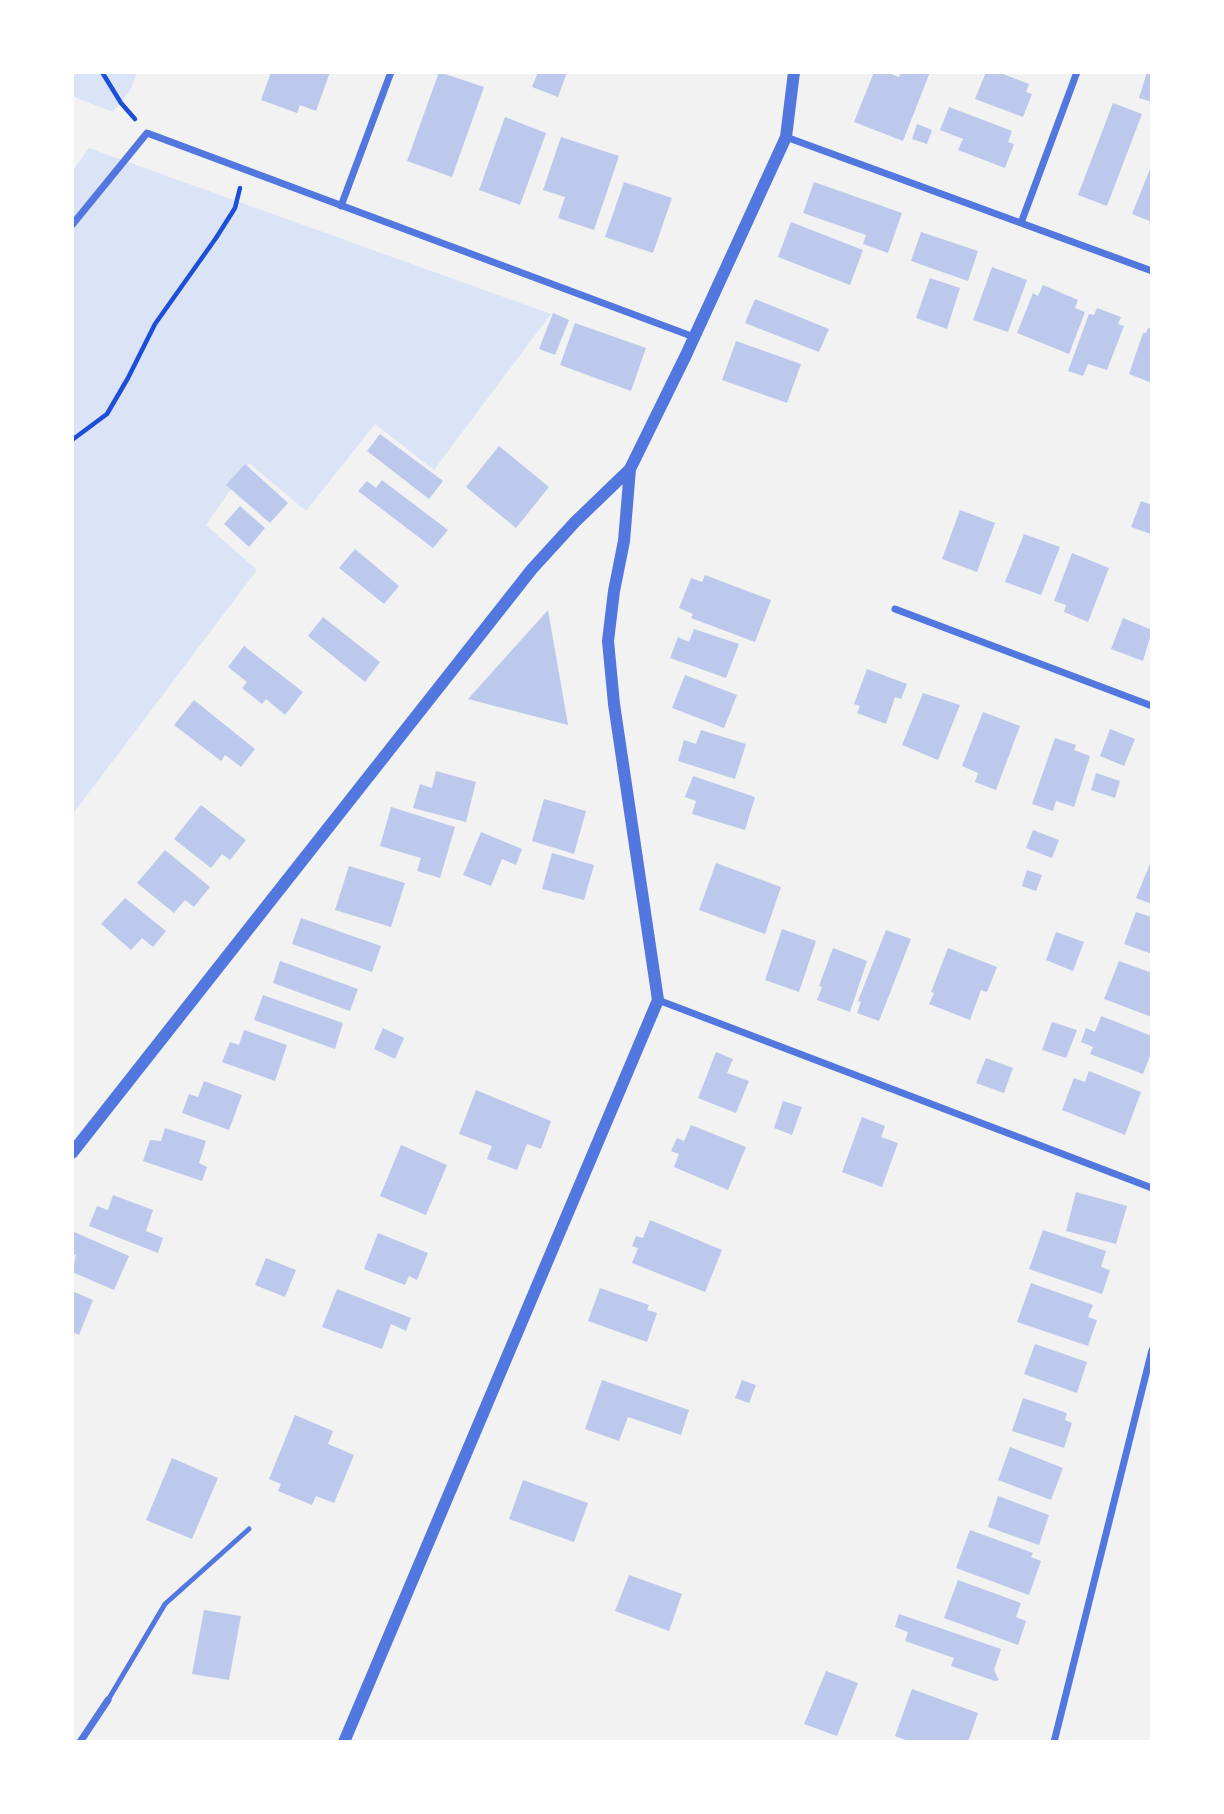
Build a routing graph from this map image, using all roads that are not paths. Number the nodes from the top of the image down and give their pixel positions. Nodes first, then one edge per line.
1 (391, 72) edge
2 (794, 72) edge
3 (1077, 72) edge
4 (786, 137) junction
5 (341, 205) junction
6 (1021, 223) junction
7 (72, 225) edge
8 (1152, 271) edge
9 (694, 337) junction
10 (630, 469) junction
11 (895, 609) dead end
12 (1152, 706) edge
13 (658, 1000) junction
14 (72, 1153) edge
15 (1152, 1188) edge
16 (1152, 1350) edge
17 (249, 1529) dead end
18 (108, 1699) joint
19 (80, 1742) edge
20 (344, 1742) edge
21 (1054, 1742) edge

1 - 5 street
2 - 4 street
3 - 6 street
4 - 6 street
4 - 9 street
5 - 7 street
5 - 9 street
6 - 8 street
9 - 10 street
10 - 13 street
10 - 14 street
11 - 12 street
13 - 15 street
13 - 20 street
16 - 21 street
17 - 18 lane
18 - 19 street

